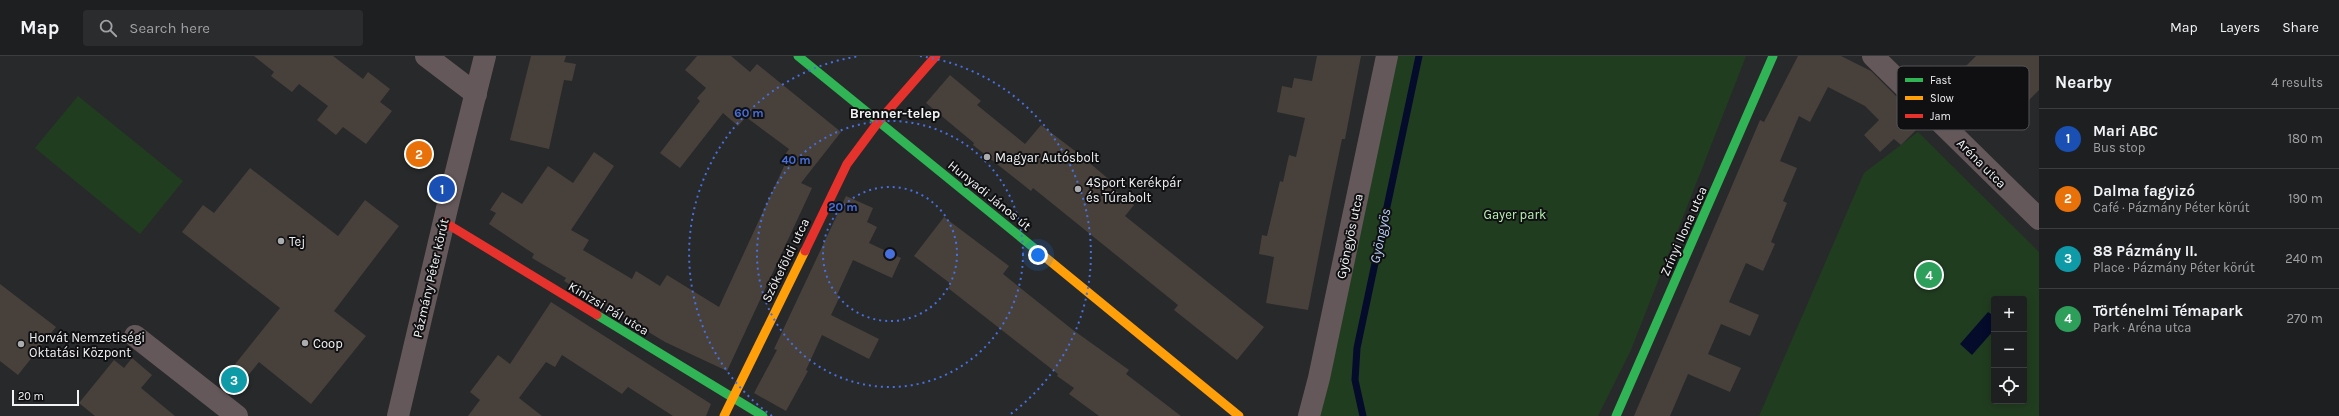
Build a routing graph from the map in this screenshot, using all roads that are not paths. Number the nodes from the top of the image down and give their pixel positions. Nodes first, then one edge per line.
1 (426, 56) edge
2 (486, 56) edge
3 (798, 56) edge
4 (936, 56) edge
5 (1387, 56) edge
6 (1773, 56) edge
7 (1873, 56) edge
8 (1897, 80) edge
9 (476, 94) junction
10 (879, 121) junction
11 (1948, 130) edge
12 (2039, 219) edge
13 (444, 222) junction
14 (135, 336) dead end
15 (733, 397) junction
16 (237, 416) edge
17 (398, 416) edge
18 (724, 416) edge
19 (763, 416) edge
20 (1240, 416) edge
21 (1309, 416) edge
22 (1616, 416) edge

1 - 9 street
2 - 9 street, Pázmány Péter körút
3 - 10 street, Hunyadi János út
4 - 10 street, Szőkeföldi utca
5 - 21 street, Gyöngyös utca
6 - 22 street, Zrínyi Ilona utca
7 - 8 street, Aréna utca
9 - 13 street, Pázmány Péter körút
10 - 15 street, Szőkeföldi utca
10 - 20 street, Hunyadi János út
11 - 12 street, Aréna utca
13 - 15 street, Kinizsi Pál utca
13 - 17 street, Pázmány Péter körút
14 - 16 street
15 - 18 street, Szőkeföldi utca
15 - 19 street, Kinizsi Pál utca

